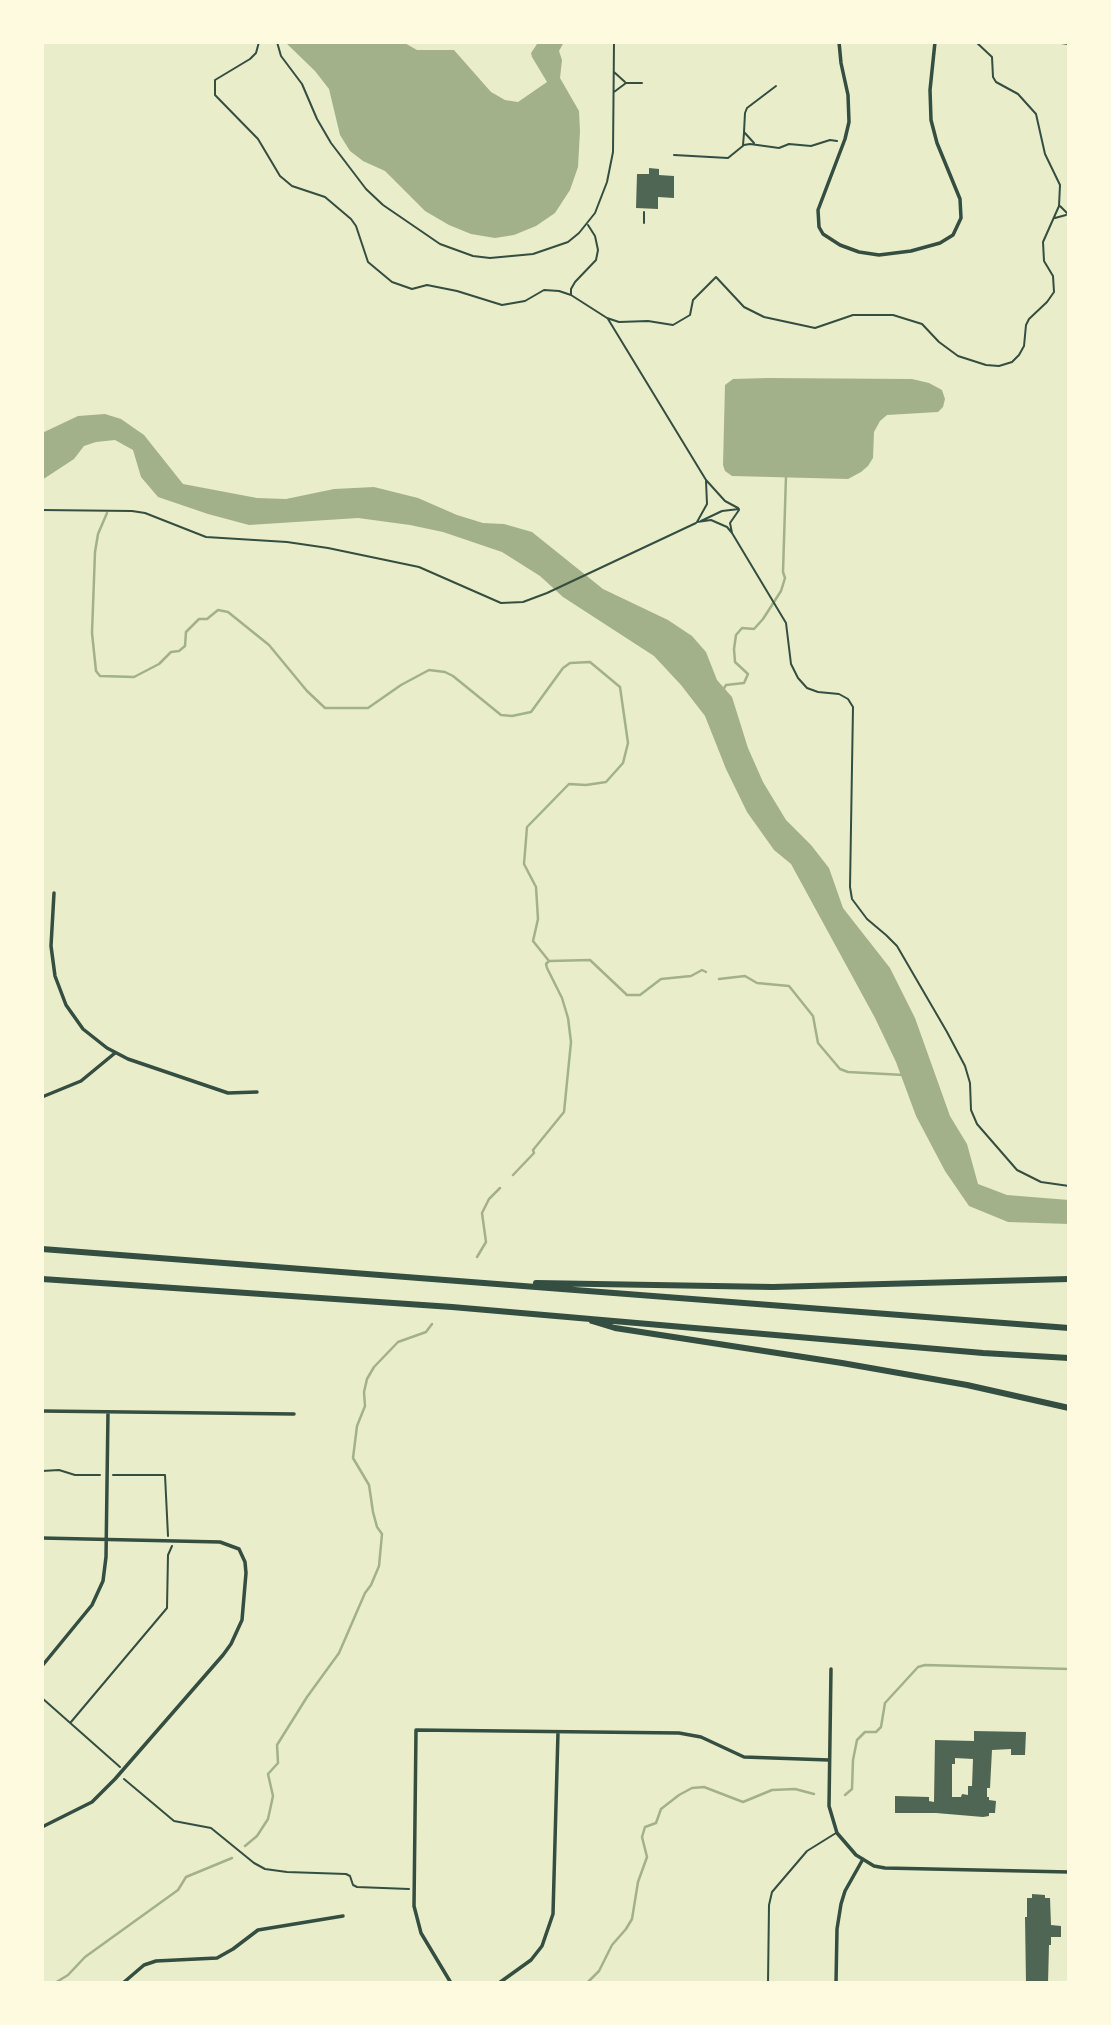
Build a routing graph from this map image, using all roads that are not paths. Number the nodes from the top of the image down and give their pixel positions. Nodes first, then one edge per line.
1 (839, 42) edge
2 (935, 42) edge
3 (54, 892) dead end
4 (115, 1053) junction
5 (257, 1092) dead end
6 (42, 1097) edge
7 (42, 1249) edge
8 (42, 1279) edge
9 (1069, 1279) edge
10 (471, 1282) junction
11 (580, 1317) junction
12 (1069, 1328) edge
13 (1069, 1358) edge
14 (1069, 1408) edge
15 (42, 1411) edge
16 (108, 1412) junction
17 (294, 1414) dead end
18 (42, 1538) edge
19 (107, 1539) junction
20 (42, 1665) edge
21 (831, 1669) dead end
22 (558, 1732) junction
23 (829, 1760) junction
24 (42, 1827) edge
25 (837, 1833) junction
26 (863, 1860) junction
27 (1069, 1872) edge
28 (343, 1916) dead end
29 (123, 1983) edge
30 (451, 1983) edge
31 (499, 1983) edge
32 (768, 1983) edge
33 (836, 1983) edge

1 - 2 street
3 - 4 street
4 - 5 street
4 - 6 street
7 - 10 highway
8 - 11 highway
9 - 10 highway
10 - 12 highway
11 - 13 highway
11 - 14 highway
15 - 16 street
16 - 17 street
16 - 19 street
18 - 19 street
19 - 20 street
19 - 24 street
21 - 23 street
22 - 23 street
22 - 30 street
22 - 31 street
23 - 25 street
25 - 26 street
25 - 32 lane
26 - 27 street
26 - 33 street
28 - 29 street

